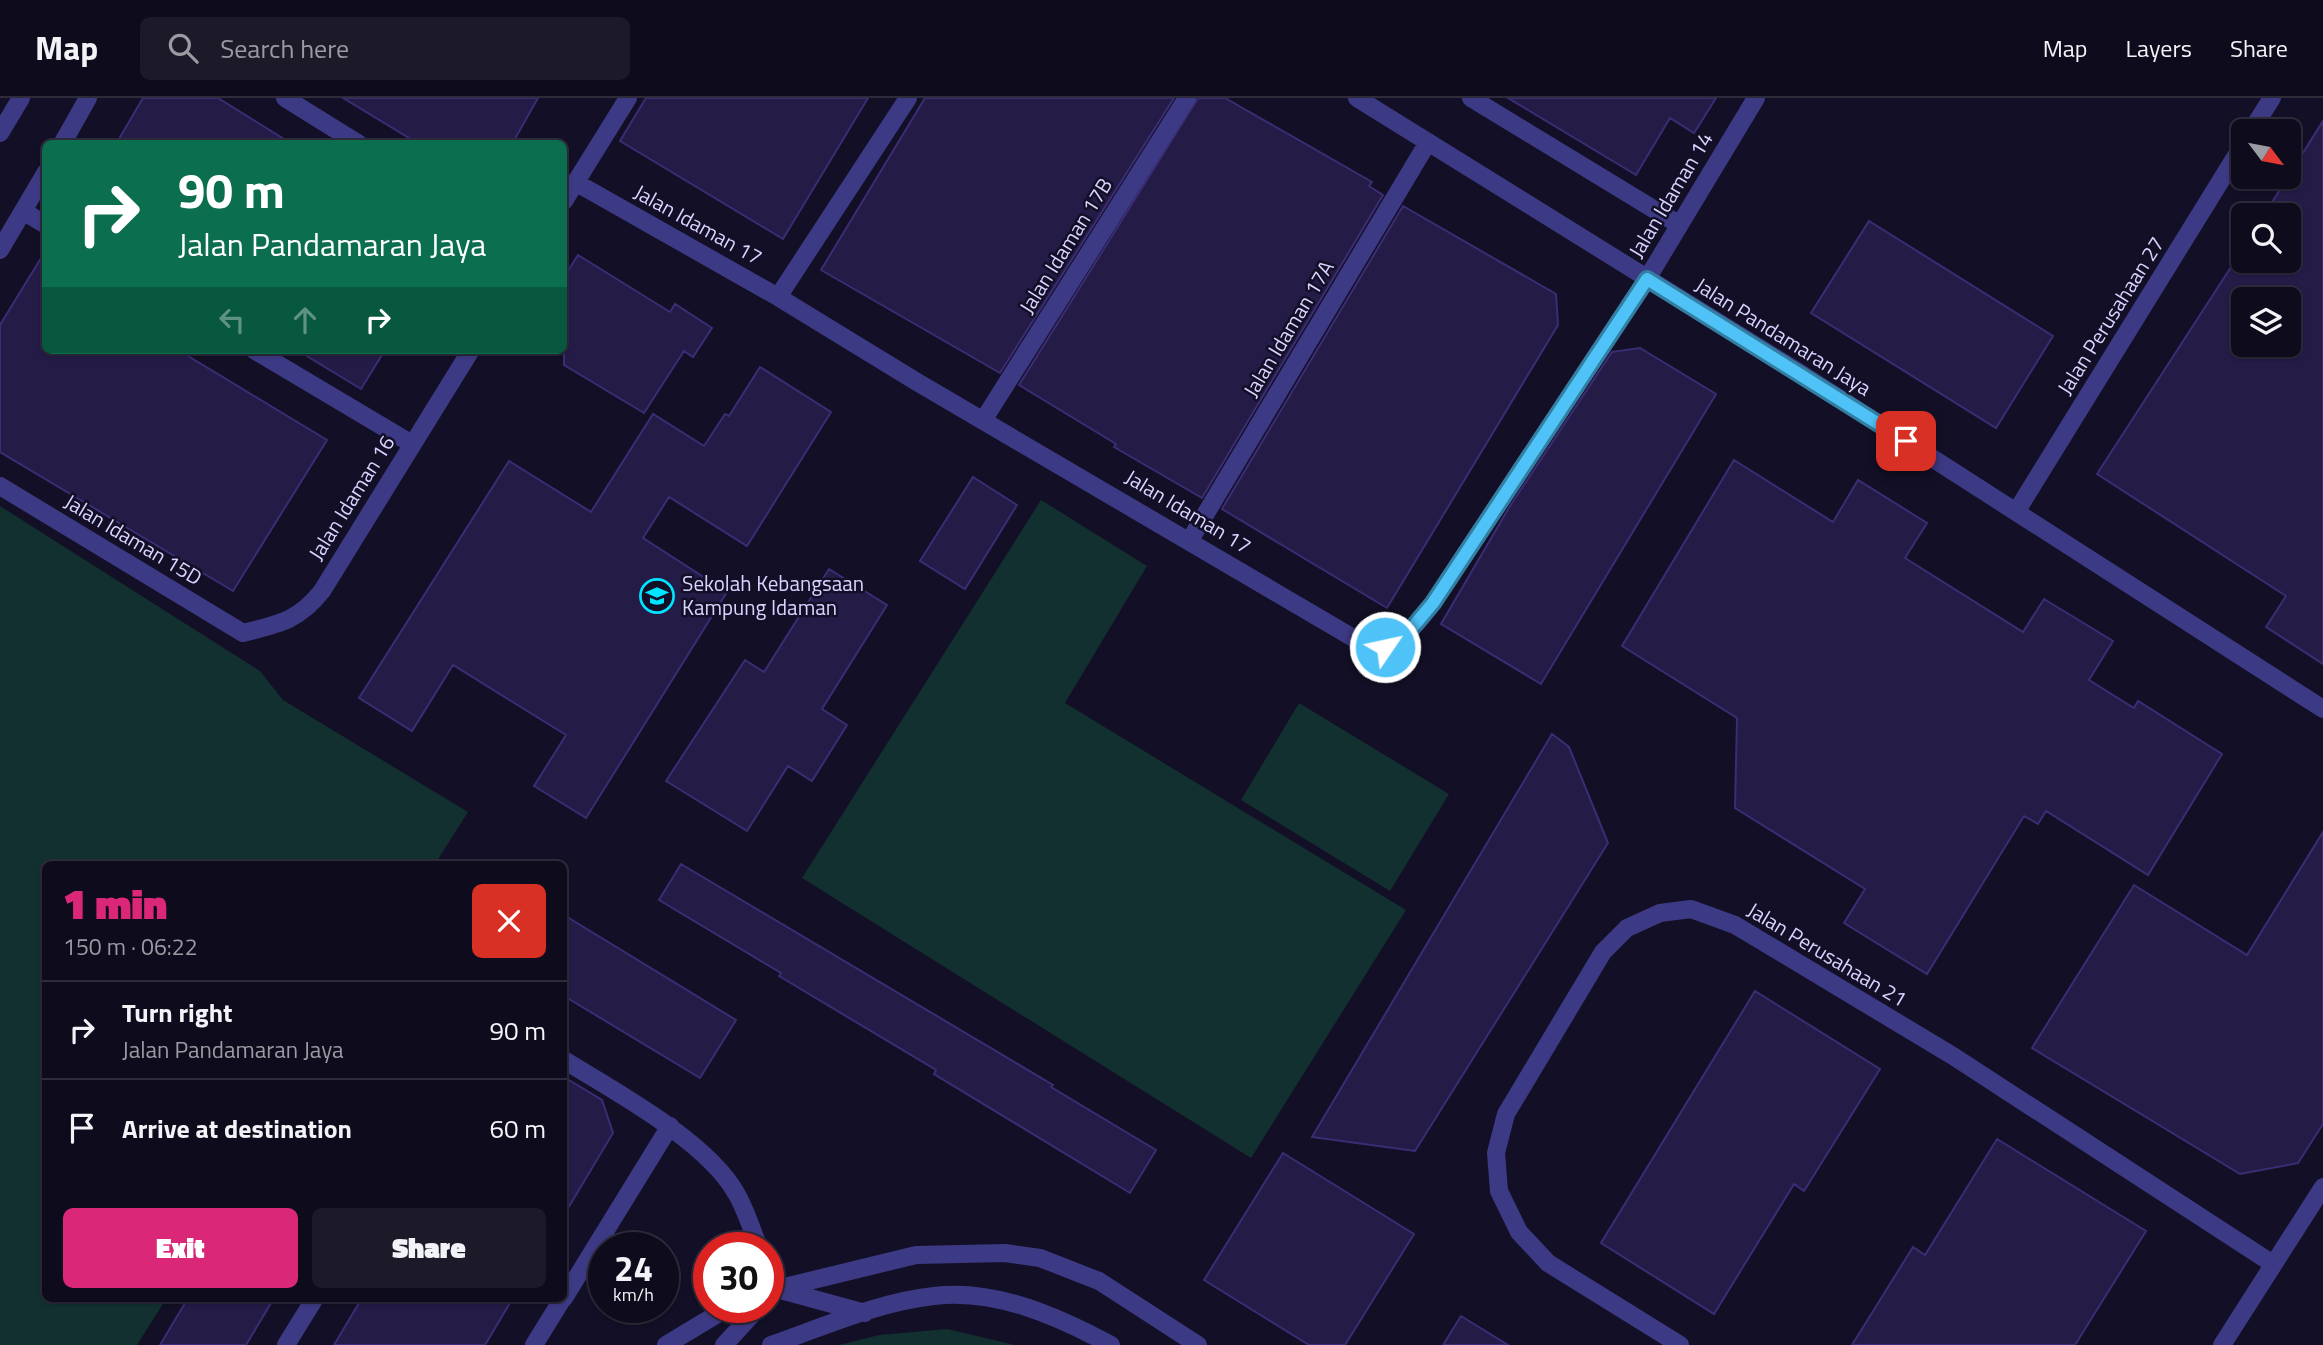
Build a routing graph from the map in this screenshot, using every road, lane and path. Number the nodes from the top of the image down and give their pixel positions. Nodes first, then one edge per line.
1 (21, 98) edge
2 (88, 98) edge
3 (285, 98) edge
4 (628, 98) edge
5 (908, 98) edge
6 (1187, 98) edge
7 (1357, 98) edge
8 (1471, 98) edge
9 (1756, 98) edge
10 (2272, 98) edge
11 (2259, 119) edge
12 (0, 133) edge
13 (64, 140) edge
14 (353, 140) edge
15 (1428, 142) junction
16 (2231, 165) edge
17 (42, 180) edge
18 (575, 182) junction
19 (567, 196) edge
20 (23, 211) junction
21 (42, 223) edge
22 (1678, 225) junction
23 (0, 250) edge
24 (1647, 279) junction
25 (778, 297) junction
26 (261, 354) edge
27 (468, 354) edge
28 (984, 419) junction
29 (412, 444) junction
30 (0, 486) edge
31 (2016, 512) junction
32 (1190, 540) junction
33 (243, 633) joint
34 (2323, 709) edge
35 (567, 1062) edge
36 (670, 1126) junction
37 (2323, 1187) edge
38 (752, 1232) edge
39 (2273, 1264) junction
40 (784, 1289) edge
41 (567, 1292) edge
42 (784, 1295) edge
43 (313, 1302) edge
44 (561, 1302) edge
45 (864, 1312) junction
46 (702, 1323) edge
47 (744, 1323) edge
48 (286, 1345) edge
49 (534, 1345) edge
50 (666, 1345) edge
51 (724, 1345) edge
52 (771, 1345) edge
53 (1111, 1345) edge
54 (1198, 1345) edge
55 (1680, 1345) edge
56 (2222, 1345) edge

1 - 12 street
2 - 13 street
3 - 14 street
4 - 18 street
5 - 25 street
6 - 28 street, Jalan Idaman 17B
7 - 15 street, Jalan Pandamaran Jaya
8 - 22 street
9 - 22 street, Jalan Idaman 14
10 - 11 street
15 - 24 street, Jalan Pandamaran Jaya
15 - 32 street, Jalan Idaman 17A
16 - 31 street, Jalan Perusahaan 27
17 - 20 street
18 - 19 street
18 - 25 street, Jalan Idaman 17
20 - 21 street
20 - 23 street
22 - 24 street, Jalan Idaman 14
24 - 31 street, Jalan Pandamaran Jaya
24 - 32 street, Jalan Idaman 17
25 - 28 street, Jalan Idaman 17
26 - 29 street
27 - 29 street, Jalan Idaman 16
28 - 32 street, Jalan Idaman 17
29 - 33 street, Jalan Idaman 16
30 - 33 street, Jalan Idaman 15D
31 - 34 street, Jalan Pandamaran Jaya
35 - 36 street
36 - 38 street
36 - 41 street
37 - 39 street
39 - 55 street, Jalan Perusahaan 21
39 - 56 street
40 - 54 street
42 - 45 street
43 - 48 street
44 - 49 street
45 - 52 street
45 - 53 street
46 - 50 street
47 - 51 street

